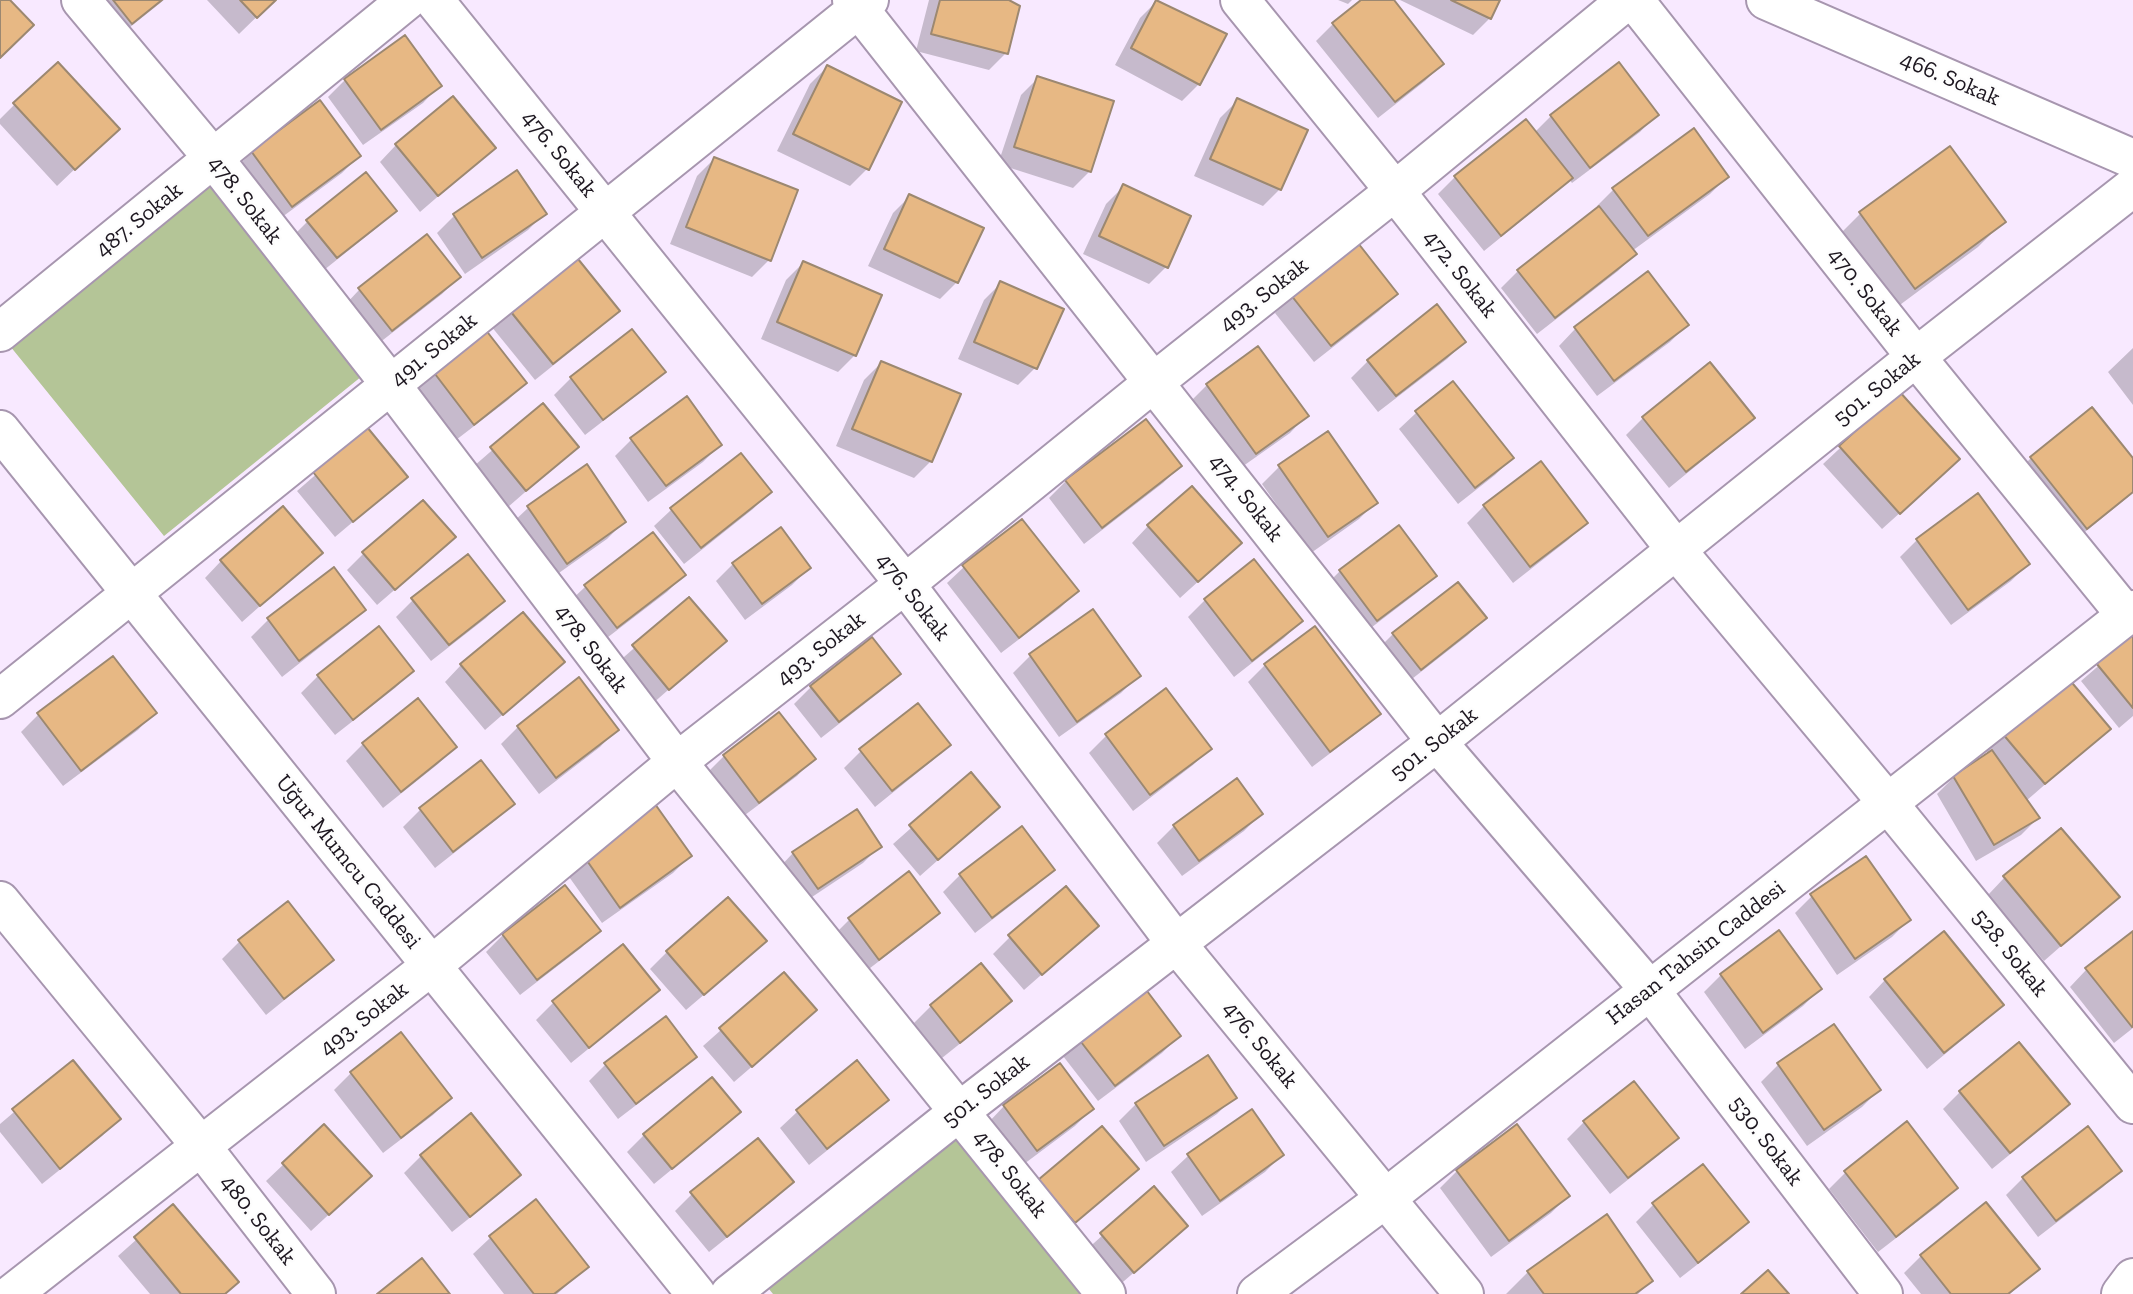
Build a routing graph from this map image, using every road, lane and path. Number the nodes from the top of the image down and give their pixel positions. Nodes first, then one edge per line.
1 (81, 0) edge
2 (407, 0) edge
3 (434, 0) edge
4 (1240, 0) edge
5 (1628, 0) edge
6 (1634, 0) edge
7 (1766, 0) edge
8 (859, 3) edge
9 (214, 159) junction
10 (2133, 159) edge
11 (2133, 187) edge
12 (1395, 191) junction
13 (605, 211) junction
14 (0, 332) edge
15 (1916, 357) junction
16 (1154, 382) junction
17 (391, 385) junction
18 (0, 430) edge
19 (1677, 551) junction
20 (905, 584) junction
21 (132, 594) junction
22 (2130, 612) edge
23 (0, 699) edge
24 (1437, 742) junction
25 (677, 762) junction
26 (1887, 802) junction
27 (0, 901) edge
28 (1176, 943) junction
29 (431, 966) junction
30 (1649, 989) junction
31 (2133, 1104) edge
32 (960, 1111) junction
33 (201, 1146) junction
34 (1386, 1198) junction
35 (2133, 1278) edge
36 (12, 1294) edge
37 (316, 1294) edge
38 (696, 1294) edge
39 (730, 1294) edge
40 (1106, 1294) edge
41 (1257, 1294) edge
42 (1464, 1294) edge
43 (1883, 1294) edge
44 (2121, 1294) edge

1 - 9 street, 478. Sokak
2 - 9 street, 487. Sokak
3 - 13 street, 476. Sokak
4 - 12 street, 472. Sokak
5 - 12 street, 493. Sokak
6 - 15 street, 470. Sokak
7 - 10 street, 466. Sokak
8 - 13 street, 491. Sokak
8 - 16 street, 474. Sokak
9 - 14 street, 487. Sokak
9 - 17 street, 478. Sokak
11 - 15 street, 501. Sokak
12 - 16 street, 493. Sokak
12 - 19 street, 472. Sokak
13 - 17 street, 491. Sokak
13 - 20 street, 476. Sokak
15 - 19 street, 501. Sokak
15 - 22 street, 470. Sokak
16 - 20 street, 493. Sokak
16 - 24 street, 474. Sokak
17 - 21 street, 491. Sokak
17 - 25 street, 478. Sokak
18 - 21 street, Uğur Mumcu Caddesi
19 - 24 street, 501. Sokak
19 - 26 street, 472. Sokak
20 - 25 street, 493. Sokak
20 - 28 street, 476. Sokak
21 - 23 street, 491. Sokak
21 - 29 street, Uğur Mumcu Caddesi
22 - 26 street, Hasan Tahsin Caddesi
24 - 28 street, 501. Sokak
24 - 30 street, 474. Sokak
25 - 29 street, 493. Sokak
25 - 32 street, 478. Sokak
26 - 30 street, Hasan Tahsin Caddesi
26 - 31 street, 528. Sokak
27 - 33 street, 480. Sokak
28 - 32 street, 501. Sokak
28 - 34 street, 476. Sokak
29 - 33 street, 493. Sokak
29 - 38 street, Uğur Mumcu Caddesi
30 - 34 street, Hasan Tahsin Caddesi
30 - 43 street, 530. Sokak
32 - 39 street, 501. Sokak
32 - 40 street, 478. Sokak
33 - 36 street, 493. Sokak
33 - 37 street, 480. Sokak
34 - 41 street, Hasan Tahsin Caddesi
34 - 42 street, 476. Sokak
35 - 44 street

